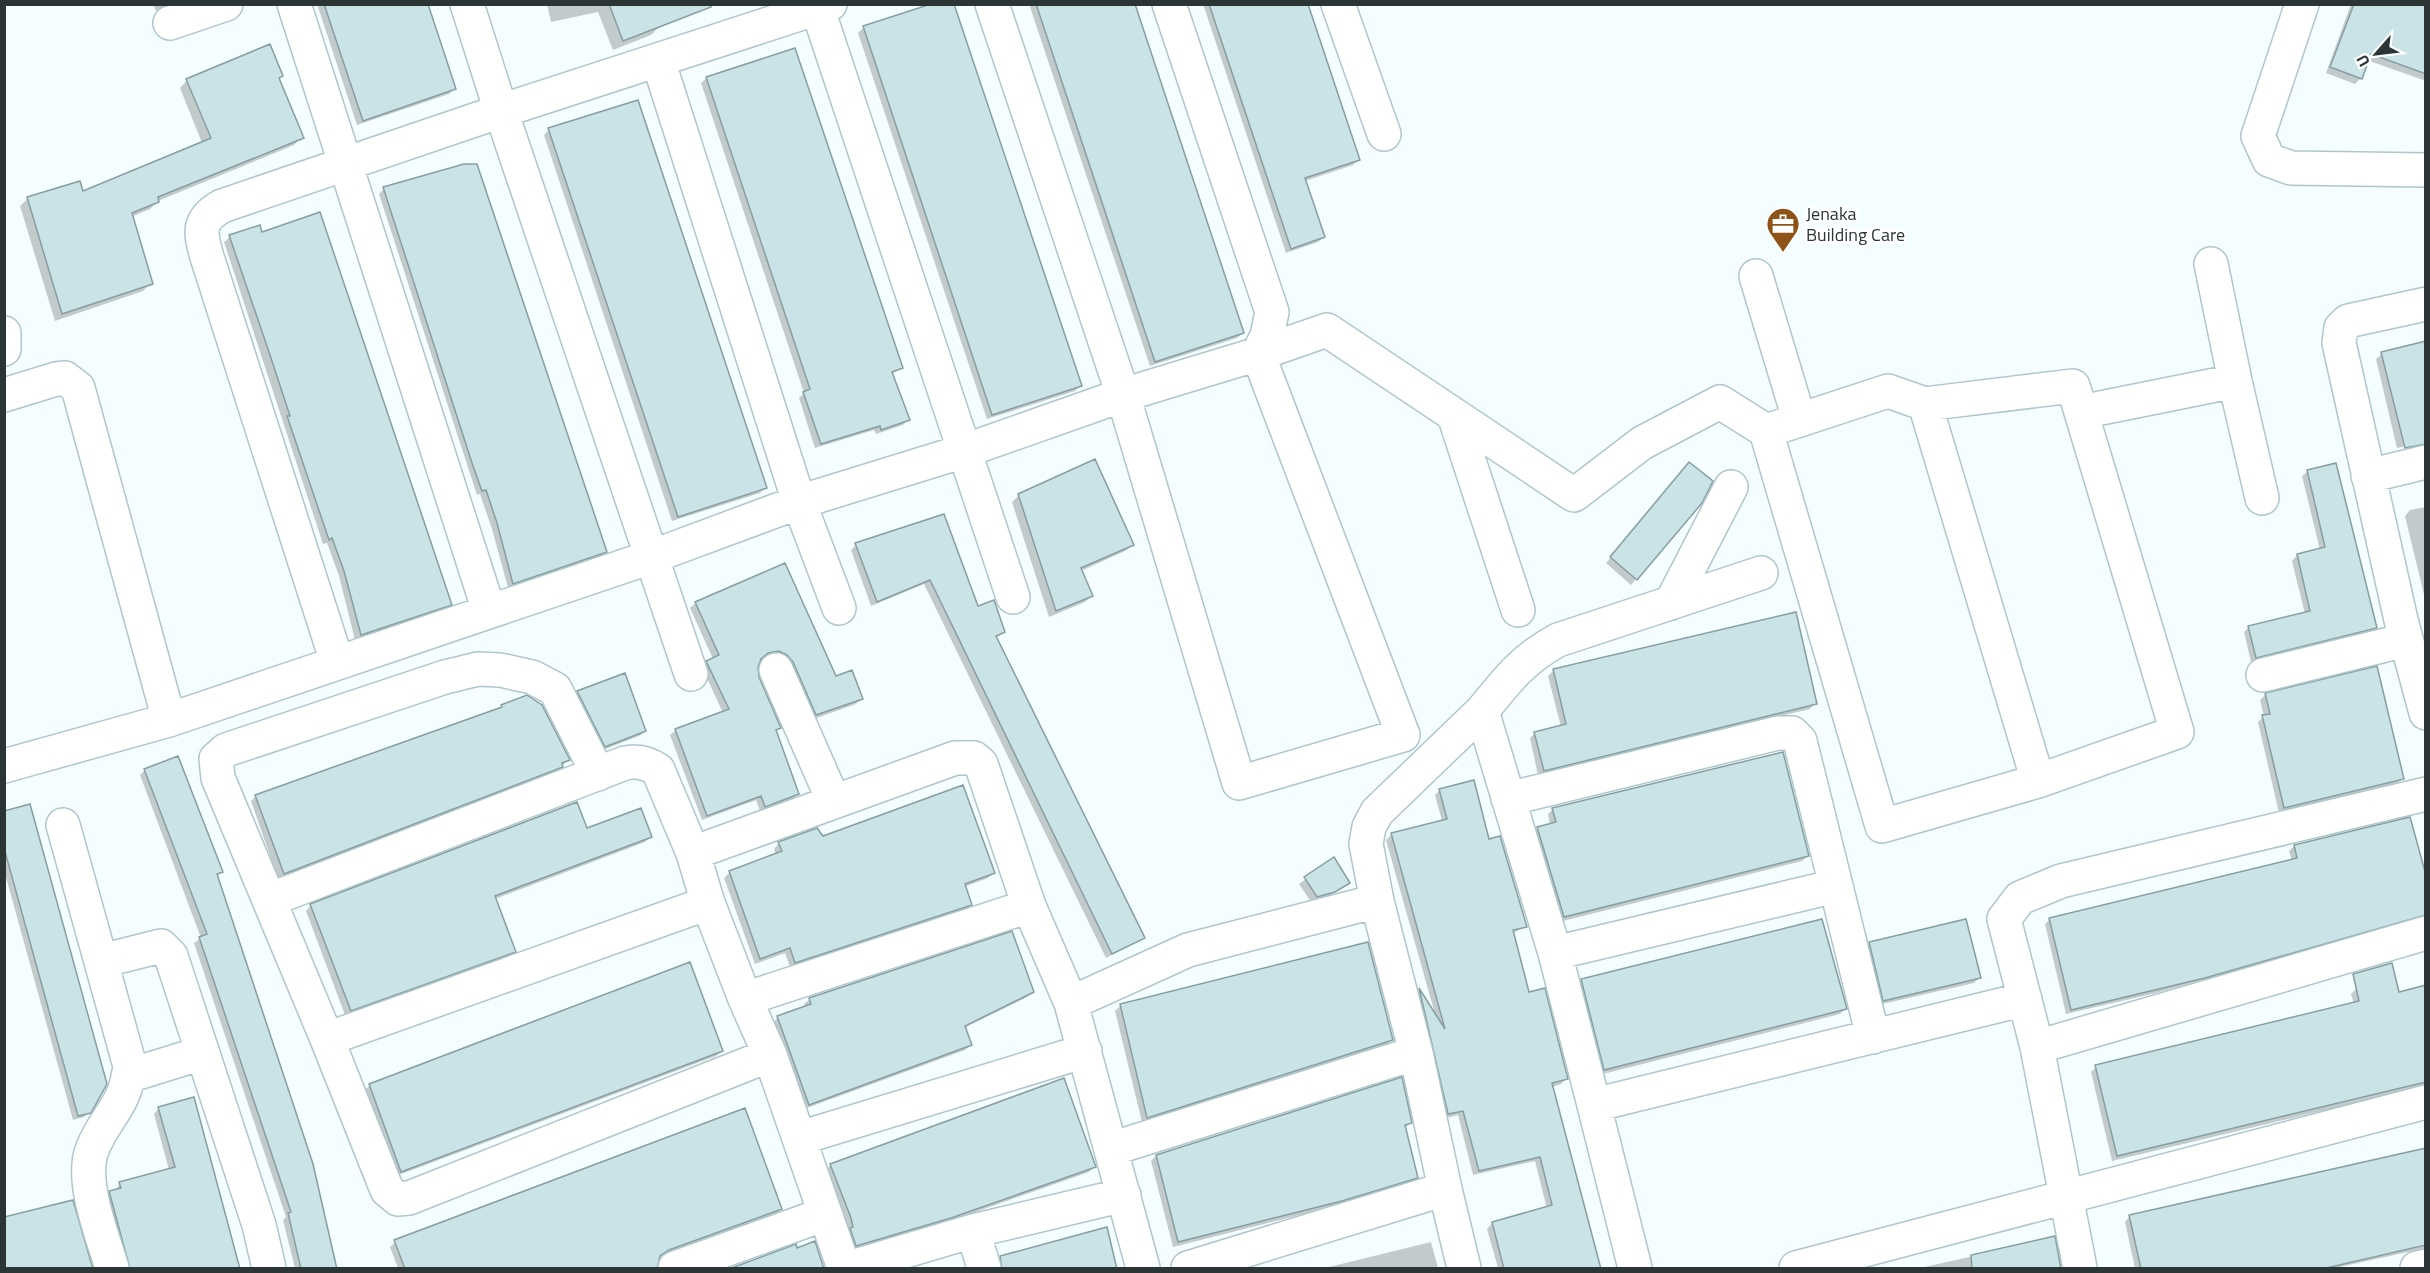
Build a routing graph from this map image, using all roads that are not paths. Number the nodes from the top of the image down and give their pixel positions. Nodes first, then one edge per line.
1 (226, 4) edge
2 (294, 4) edge
3 (467, 4) edge
4 (992, 4) edge
5 (1169, 4) edge
6 (1338, 4) edge
7 (2302, 4) edge
8 (821, 6) edge
9 (170, 23) dead end
10 (658, 60) junction
11 (501, 111) junction
12 (1384, 134) dead end
13 (345, 162) junction
14 (2426, 170) edge
15 (2211, 264) dead end
16 (1756, 276) dead end
17 (2426, 304) edge
18 (4, 333) edge
19 (4, 349) edge
20 (1258, 354) junction
21 (2235, 381) junction
22 (4, 395) edge
23 (1123, 395) junction
24 (1925, 404) junction
25 (2080, 412) junction
26 (1454, 415) junction
27 (1799, 419) junction
28 (1766, 431) junction
29 (964, 451) junction
30 (2426, 462) edge
31 (2368, 476) junction
32 (1731, 487) dead end
33 (2262, 498) dead end
34 (800, 502) junction
35 (651, 557) junction
36 (1761, 573) dead end
37 (1013, 597) dead end
38 (1671, 603) junction
39 (839, 608) dead end
40 (1518, 610) dead end
41 (489, 611) junction
42 (2411, 624) edge
43 (337, 662) junction
44 (776, 670) dead end
45 (691, 674) dead end
46 (2263, 675) dead end
47 (1482, 711) junction
48 (2426, 713) edge
49 (169, 720) junction
50 (4, 766) edge
51 (598, 774) junction
52 (2038, 781) junction
53 (2426, 794) edge
54 (1508, 799) junction
55 (834, 802) junction
56 (63, 825) dead end
57 (693, 853) junction
58 (1836, 885) junction
59 (269, 900) junction
60 (1377, 901) junction
61 (708, 903) junction
62 (1029, 906) junction
63 (2426, 933) edge
64 (1555, 953) junction
65 (100, 961) junction
66 (746, 999) junction
67 (2025, 999) junction
68 (1071, 1002) junction
69 (1873, 1037) junction
70 (327, 1039) junction
71 (2037, 1047) junction
72 (1085, 1051) junction
73 (202, 1053) junction
74 (1416, 1053) junction
75 (770, 1055) junction
76 (128, 1076) junction
77 (2426, 1102) edge
78 (1594, 1105) junction
79 (800, 1138) junction
80 (1111, 1149) junction
81 (1445, 1189) junction
82 (1124, 1195) junction
83 (2064, 1196) junction
84 (825, 1214) junction
85 (973, 1232) junction
86 (2426, 1266) edge
87 (112, 1269) edge
88 (269, 1269) edge
89 (675, 1269) edge
90 (846, 1269) edge
91 (984, 1269) edge
92 (1143, 1269) edge
93 (1188, 1269) edge
94 (1464, 1269) edge
95 (1635, 1269) edge
96 (1796, 1269) edge
97 (2080, 1269) edge
98 (2417, 1269) edge

1 - 9 street
2 - 13 street
3 - 11 street
4 - 23 street
5 - 20 street
6 - 12 street
7 - 14 street
8 - 10 street
8 - 29 street
10 - 11 street
10 - 34 street
11 - 13 street
11 - 35 street
13 - 41 street
13 - 43 street
15 - 21 street
16 - 27 street
17 - 31 street
18 - 19 street
20 - 23 street
20 - 23 street
20 - 26 street
21 - 25 street
21 - 33 street
22 - 49 street
23 - 29 street
24 - 25 street
24 - 27 street
24 - 52 street
25 - 52 street
26 - 28 street
26 - 40 street
27 - 28 street
28 - 52 street
29 - 34 street
29 - 37 street
30 - 31 street
31 - 42 street
32 - 38 street
34 - 35 street
34 - 39 street
35 - 41 street
35 - 45 street
36 - 38 street
38 - 47 street
41 - 43 street
42 - 46 street
42 - 48 street
43 - 49 street
44 - 55 street
47 - 54 street
47 - 60 street
49 - 50 street
51 - 57 street
51 - 59 street
51 - 59 street
53 - 67 street
54 - 58 street
54 - 64 street
55 - 57 street
55 - 62 street
56 - 65 street
57 - 61 street
58 - 64 street
58 - 69 street
59 - 70 street
60 - 68 street
60 - 74 street
61 - 66 street
61 - 70 street
62 - 66 street
62 - 68 street
63 - 71 street
64 - 78 street
65 - 73 street
65 - 76 street
66 - 75 street
67 - 69 street
67 - 71 street
68 - 72 street
69 - 78 street
70 - 75 street
71 - 83 street
72 - 79 street
72 - 80 street
73 - 76 street
73 - 88 street
74 - 80 street
74 - 81 street
75 - 79 street
76 - 87 street
77 - 83 street
78 - 95 street
79 - 84 street
80 - 82 street
81 - 93 street
81 - 94 street
82 - 85 street
82 - 92 street
83 - 96 street
83 - 97 street
84 - 89 street
84 - 90 street
85 - 90 street
85 - 91 street
86 - 98 street

